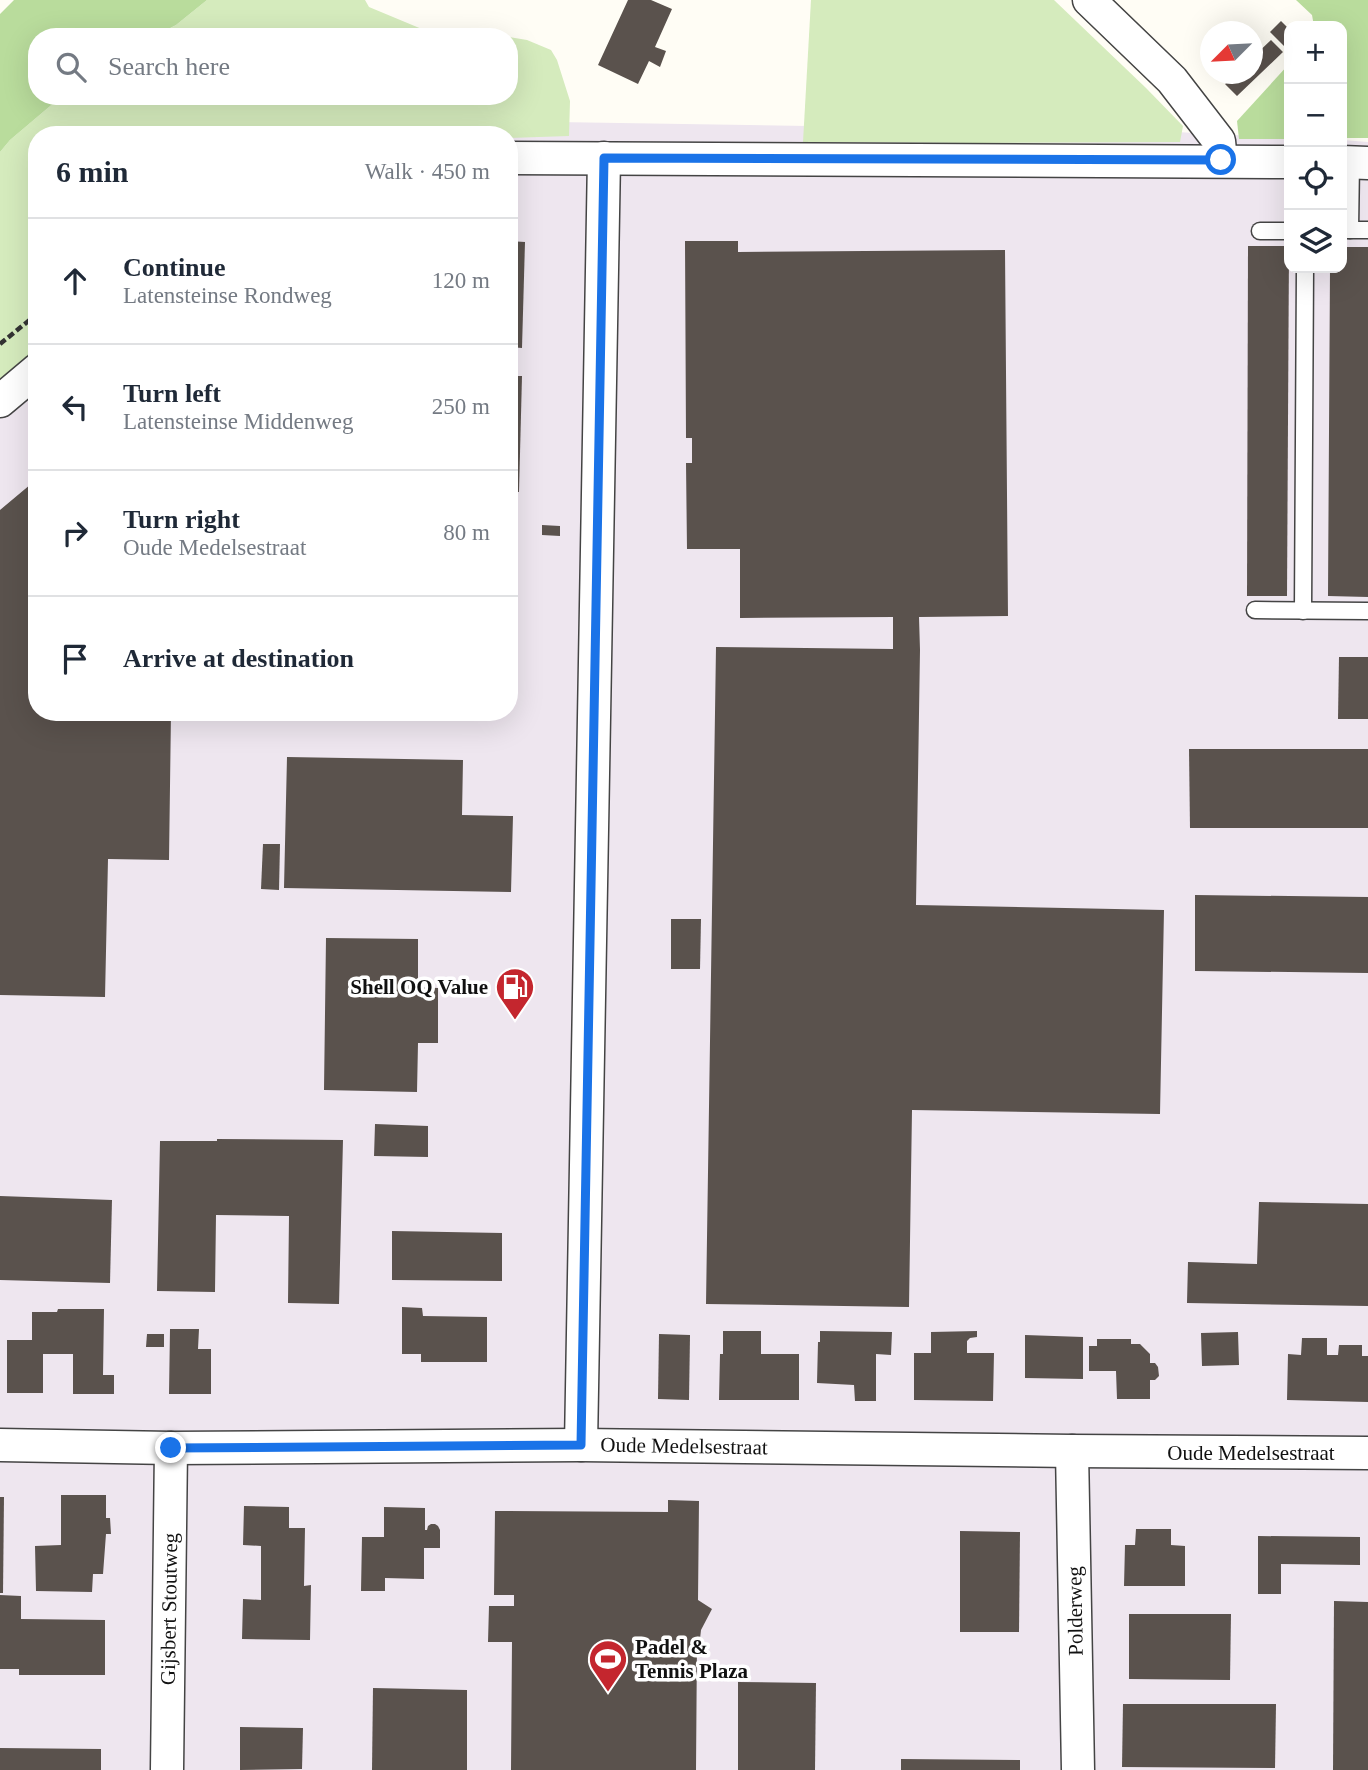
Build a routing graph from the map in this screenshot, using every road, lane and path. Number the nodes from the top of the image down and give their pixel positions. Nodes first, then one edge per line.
1 (1088, 0) edge
2 (518, 158) edge
3 (604, 158) junction
4 (1221, 160) junction
5 (1284, 162) edge
6 (1354, 162) edge
7 (1347, 222) edge
8 (1347, 230) edge
9 (1368, 230) edge
10 (1260, 231) dead end
11 (1284, 231) edge
12 (1305, 273) edge
13 (28, 321) edge
14 (0, 344) edge
15 (28, 378) edge
16 (0, 401) edge
17 (1255, 610) dead end
18 (1303, 611) junction
19 (1368, 611) edge
20 (0, 1445) edge
21 (581, 1445) junction
22 (171, 1448) junction
23 (1072, 1451) junction
24 (1368, 1454) edge
25 (167, 1770) edge
26 (1078, 1770) edge

1 - 4 street
2 - 3 street
3 - 4 street
3 - 21 street
4 - 5 street
6 - 7 lane
8 - 9 lane
10 - 11 lane
12 - 18 lane
13 - 14 path
15 - 16 street
17 - 18 lane
18 - 19 lane
20 - 22 street, Oude Medelsestraat
21 - 22 street, Oude Medelsestraat
21 - 23 street, Oude Medelsestraat
22 - 25 street, Gijsbert Stoutweg
23 - 24 street, Oude Medelsestraat
23 - 26 street, Polderweg

